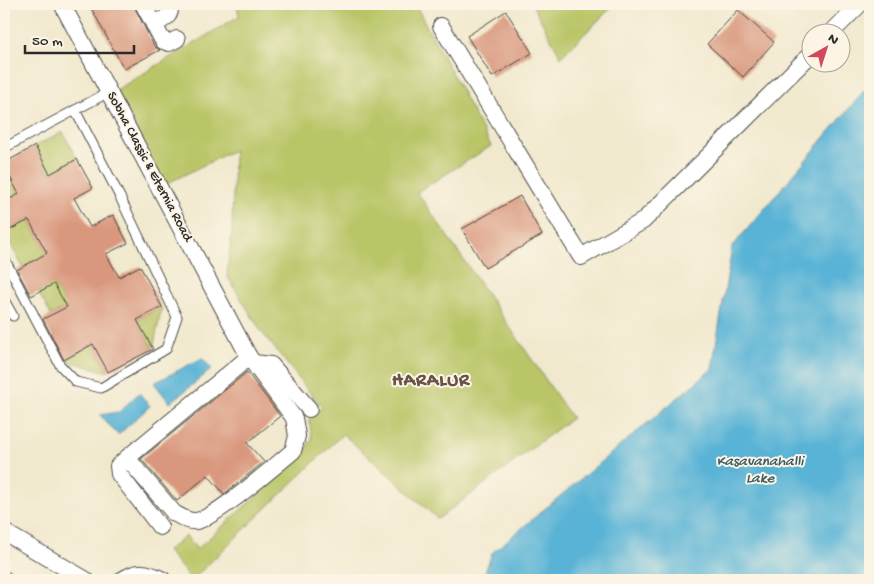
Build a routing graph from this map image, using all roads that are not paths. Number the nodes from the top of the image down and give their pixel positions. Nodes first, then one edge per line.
1 (62, 4) edge
2 (143, 4) edge
3 (169, 4) edge
4 (860, 4) edge
5 (842, 22) edge
6 (154, 25) junction
7 (441, 26) dead end
8 (177, 39) dead end
9 (802, 63) edge
10 (108, 92) junction
11 (75, 110) junction
12 (4, 148) edge
13 (4, 258) edge
14 (4, 300) edge
15 (13, 316) dead end
16 (252, 360) junction
17 (309, 409) dead end
18 (127, 458) junction
19 (160, 527) dead end
20 (4, 532) edge
21 (86, 580) edge
22 (122, 580) edge
23 (163, 580) edge

1 - 10 street, Sobha Classic & Eternia Road
2 - 6 street
3 - 6 street
4 - 5 street
6 - 8 street
7 - 9 street
10 - 11 lane
10 - 16 street, Sobha Classic & Eternia Road
11 - 12 lane
11 - 13 lane
14 - 15 lane
16 - 17 street
16 - 18 street
16 - 18 street, Sobha Classic & Eternia Road
18 - 19 street
20 - 21 street
22 - 23 street

